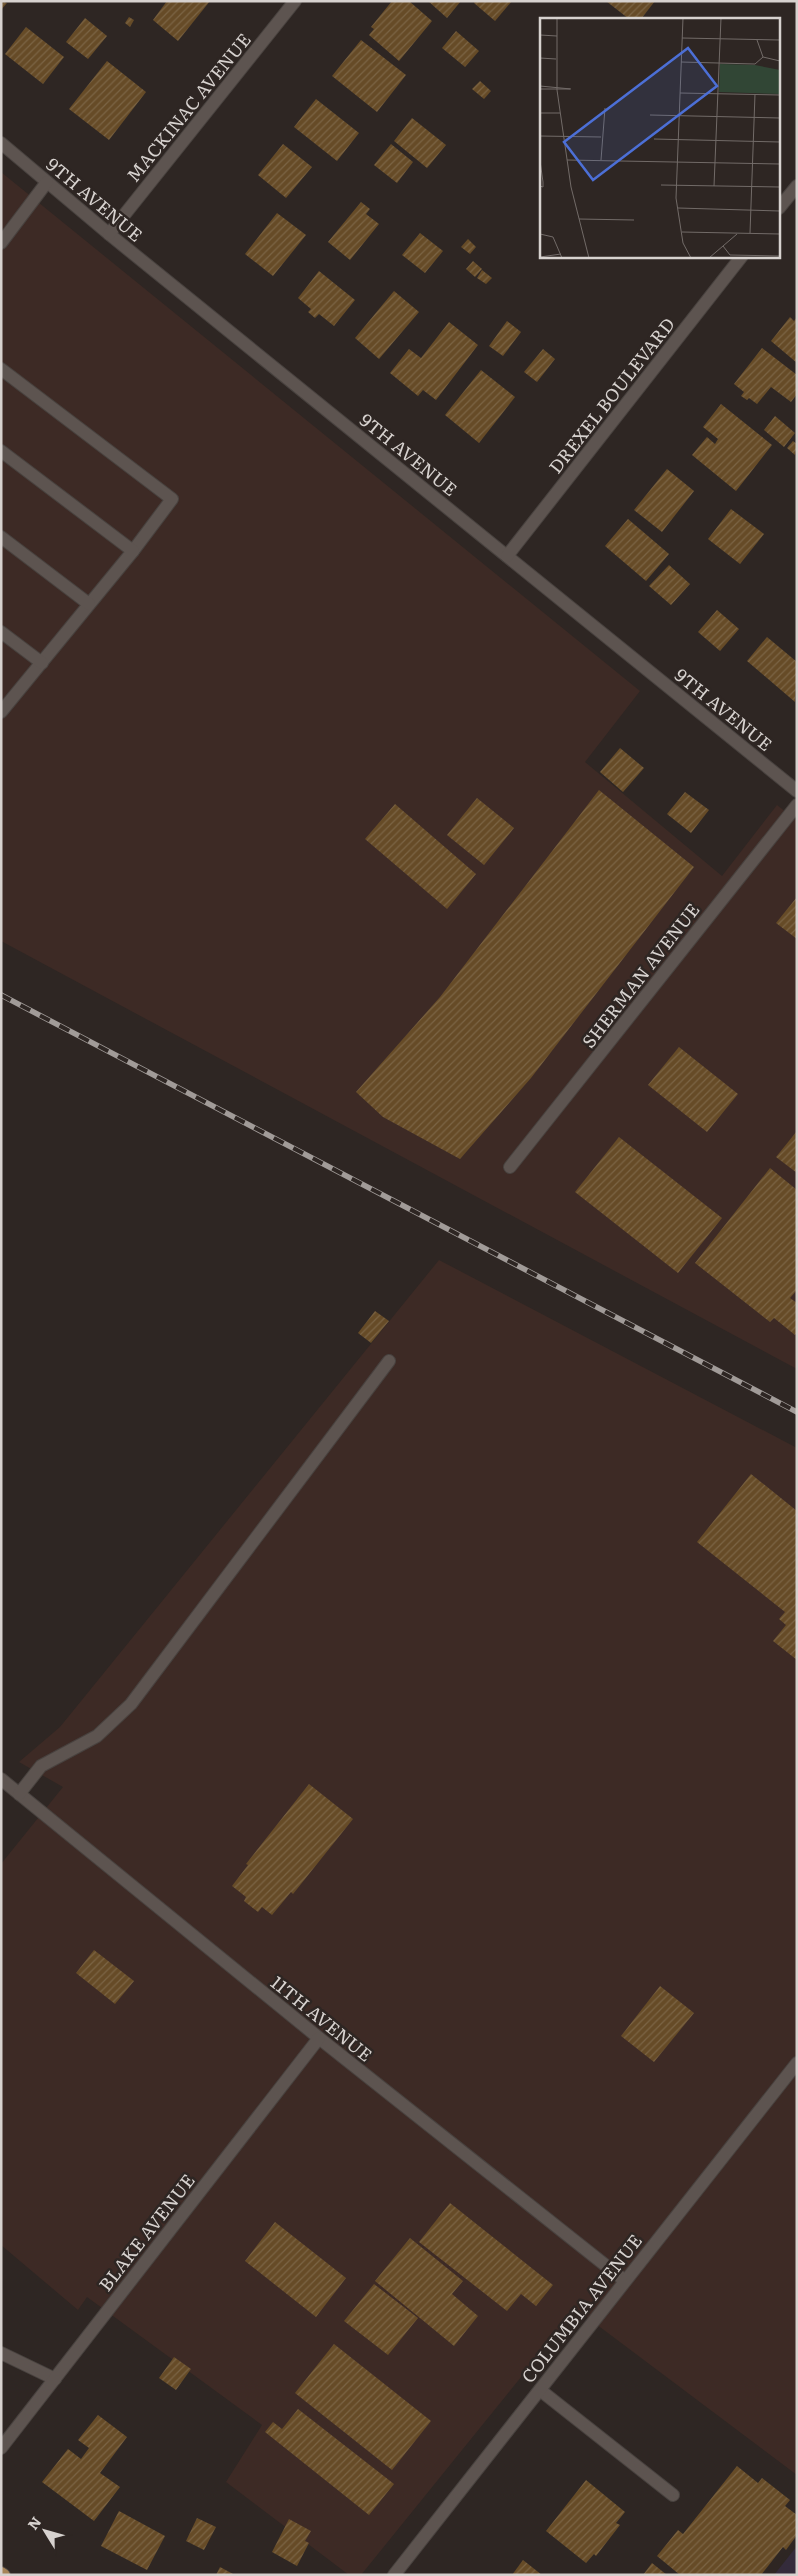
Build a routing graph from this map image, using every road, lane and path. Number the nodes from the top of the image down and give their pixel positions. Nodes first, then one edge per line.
1 (295, 1) edge
2 (1, 144) edge
3 (47, 182) junction
4 (797, 186) edge
5 (780, 207) edge
6 (109, 234) junction
7 (1, 243) edge
8 (740, 258) edge
9 (1, 369) edge
10 (1, 451) edge
11 (1, 538) edge
12 (133, 551) junction
13 (507, 556) junction
14 (89, 604) junction
15 (1, 632) edge
16 (42, 663) junction
17 (1, 712) edge
18 (797, 791) edge
19 (797, 805) edge
20 (510, 1167) dead end
21 (389, 1361) dead end
22 (1, 1779) edge
23 (19, 1794) junction
24 (319, 2038) junction
25 (797, 2063) edge
26 (624, 2280) junction
27 (1, 2353) edge
28 (55, 2379) junction
29 (540, 2390) junction
30 (1, 2448) edge
31 (673, 2496) dead end
32 (394, 2575) edge

1 - 6 street, MACKINAC AVENUE
2 - 3 street, 9TH AVENUE
3 - 6 street, 9TH AVENUE
3 - 7 street
4 - 5 street
6 - 13 street, 9TH AVENUE
8 - 13 street, DREXEL BOULEVARD
9 - 12 street
10 - 12 street
11 - 14 street
12 - 14 street
13 - 18 street, 9TH AVENUE
14 - 16 street
15 - 16 street
16 - 17 street
19 - 20 street, SHERMAN AVENUE
21 - 23 street
22 - 23 street, 11TH AVENUE
23 - 24 street, 11TH AVENUE
24 - 26 street, 11TH AVENUE
24 - 28 street, BLAKE AVENUE
25 - 26 street, COLUMBIA AVENUE
26 - 29 street, COLUMBIA AVENUE
27 - 28 street
28 - 30 street, BLAKE AVENUE
29 - 31 street
29 - 32 street, COLUMBIA AVENUE

